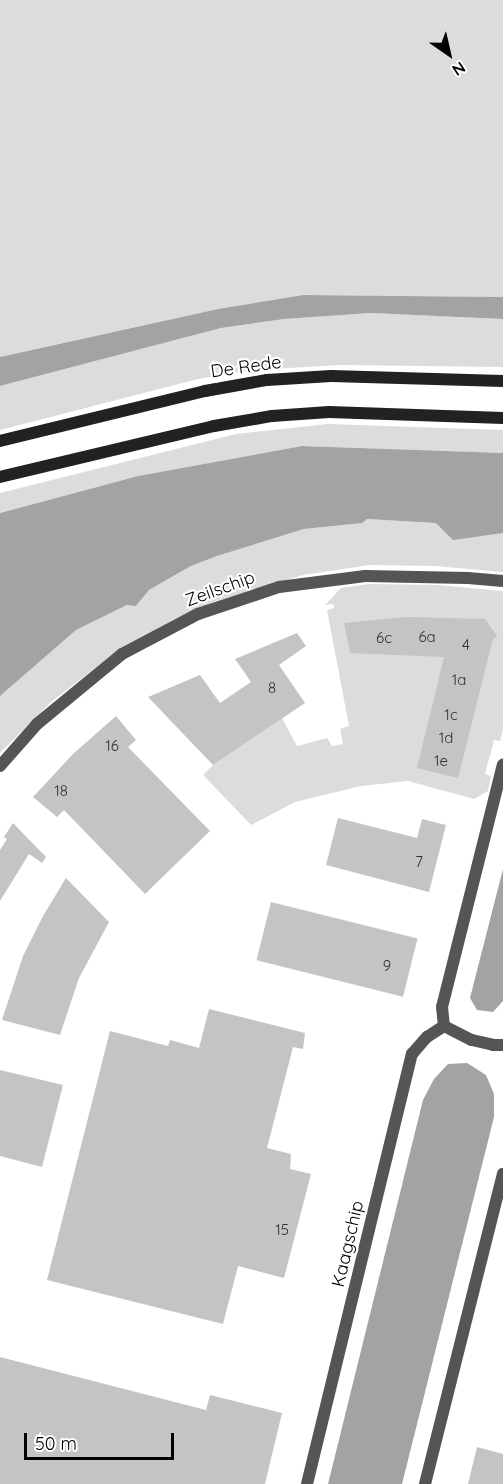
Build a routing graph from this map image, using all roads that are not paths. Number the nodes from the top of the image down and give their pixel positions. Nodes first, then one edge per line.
1 (503, 381) edge
2 (503, 418) edge
3 (0, 441) edge
4 (0, 477) edge
5 (503, 581) edge
6 (503, 765) edge
7 (0, 766) edge
8 (444, 1026) junction
9 (503, 1045) edge
10 (503, 1174) edge
11 (307, 1484) edge
12 (425, 1484) edge

1 - 3 main road, De Rede
2 - 4 main road
5 - 7 street, Zeilschip
6 - 8 street
8 - 9 street
8 - 11 street, Kaagschip
10 - 12 street

